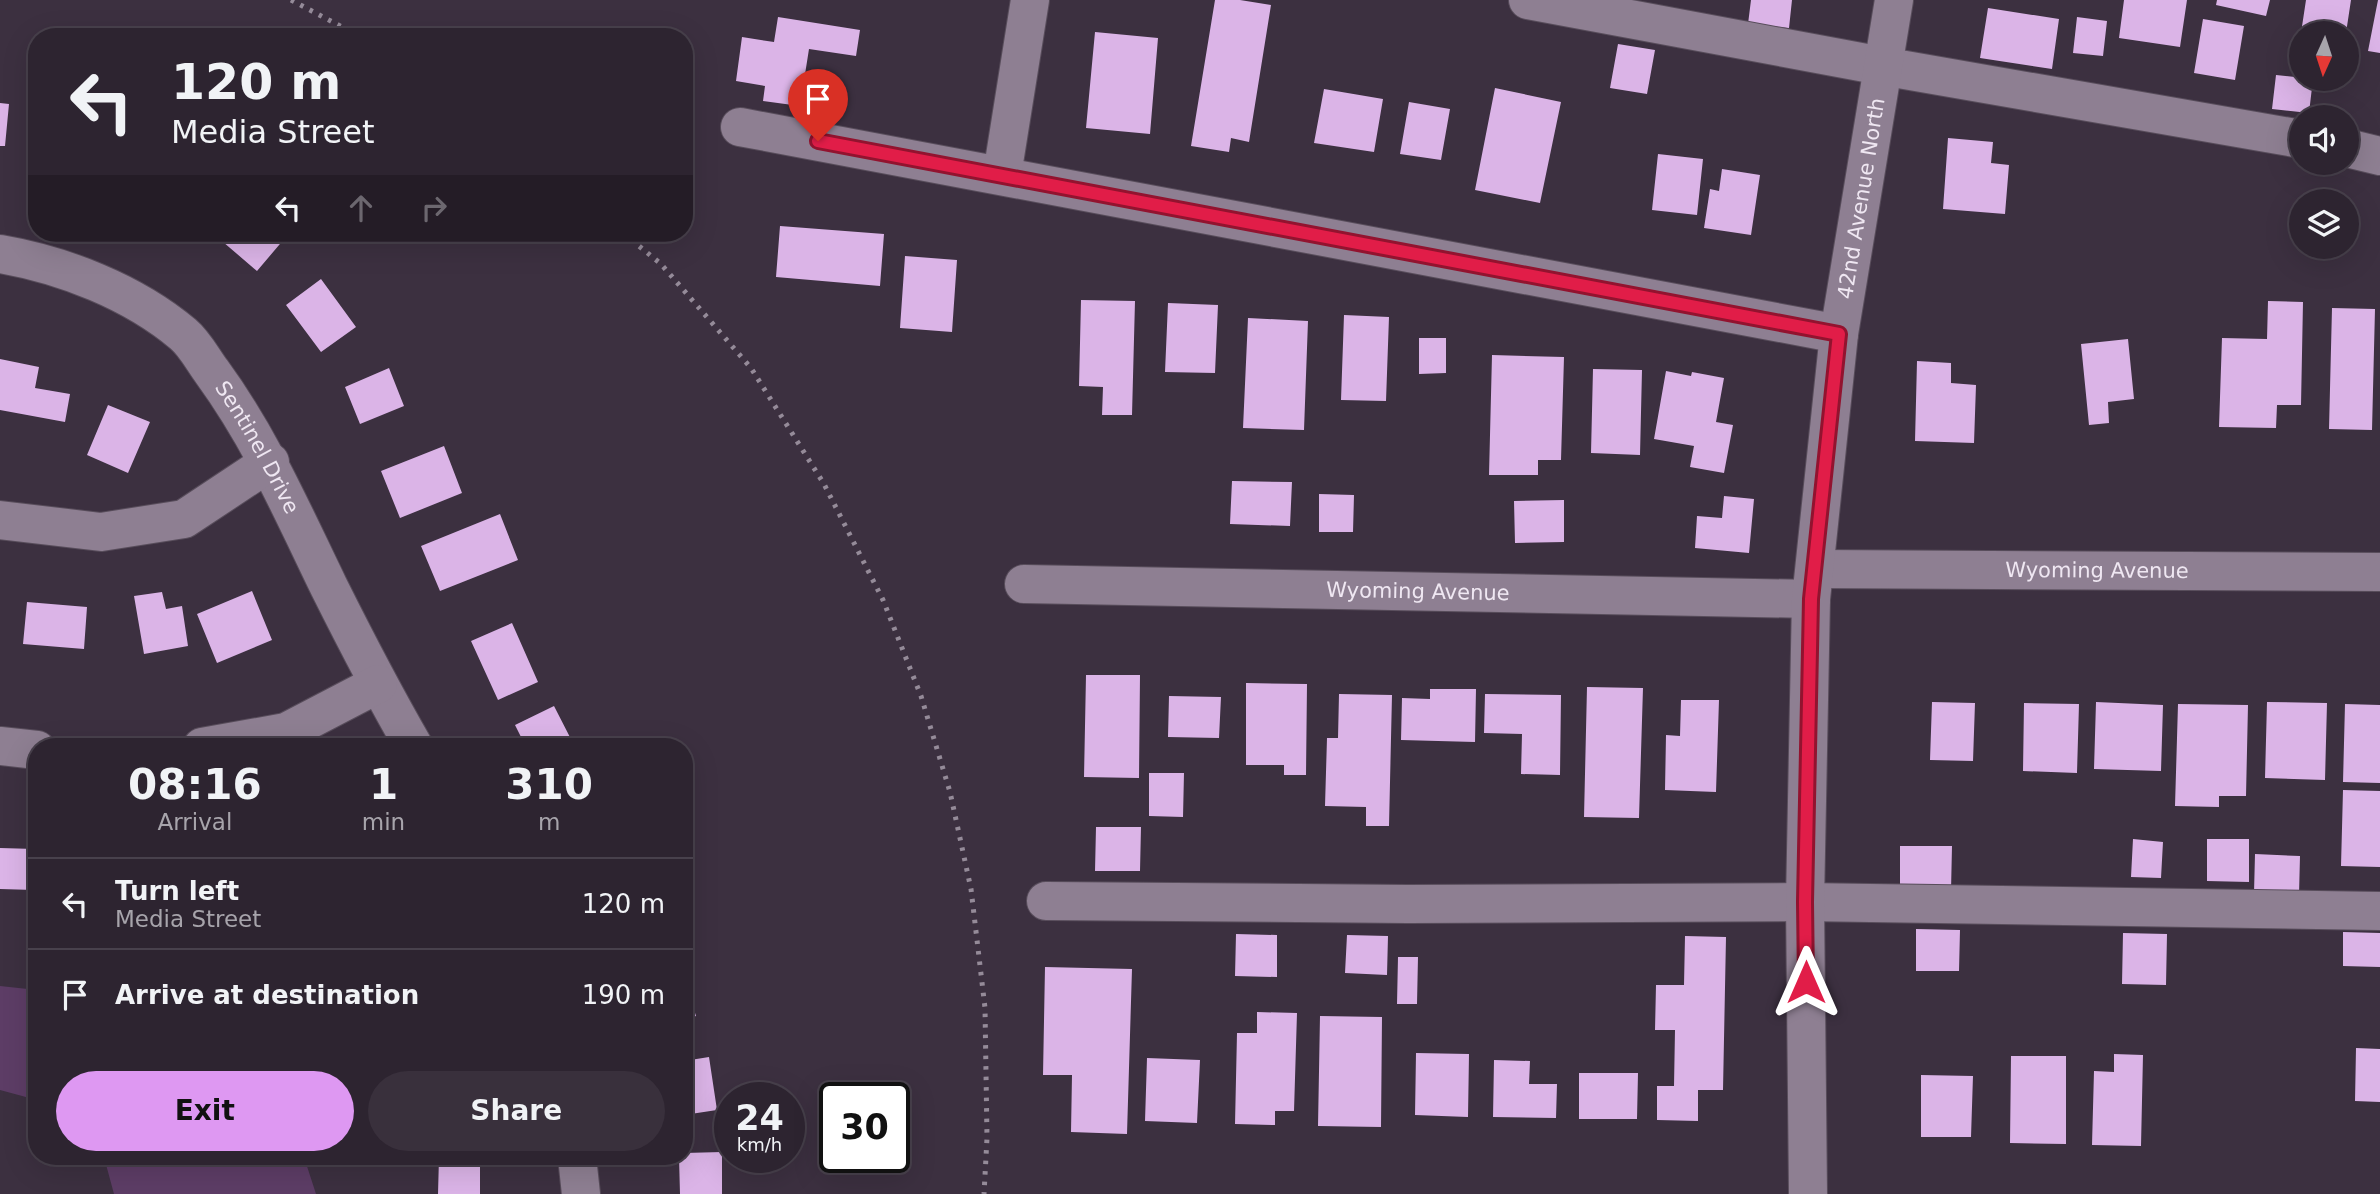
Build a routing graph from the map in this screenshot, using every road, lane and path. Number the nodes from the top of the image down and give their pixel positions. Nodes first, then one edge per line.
1 (1030, 0) edge
2 (1528, 0) edge
3 (1894, 0) edge
4 (1882, 66) junction
5 (740, 127) dead end
6 (2289, 137) edge
7 (2359, 151) edge
8 (2380, 156) edge
9 (1002, 174) junction
10 (0, 254) edge
11 (1839, 334) junction
12 (270, 462) junction
13 (0, 520) edge
14 (2380, 572) edge
15 (1024, 584) dead end
16 (1813, 584) junction
17 (379, 684) junction
18 (252, 738) edge
19 (409, 738) edge
20 (0, 746) edge
21 (28, 749) edge
22 (1046, 901) dead end
23 (1805, 902) junction
24 (2380, 911) edge
25 (578, 1165) edge
26 (581, 1194) edge
27 (1808, 1194) edge

1 - 9 street
2 - 4 street
3 - 4 street, 42nd Avenue North
4 - 6 street
4 - 11 street, 42nd Avenue North
5 - 9 street
7 - 8 street
9 - 11 street
10 - 12 street, Sentinel Drive
11 - 16 street, 42nd Avenue North
12 - 13 street
12 - 17 street, Sentinel Drive
14 - 16 street, Wyoming Avenue
15 - 16 street, Wyoming Avenue
16 - 23 street, 42nd Avenue North
17 - 18 street
17 - 19 street, Sentinel Drive
20 - 21 street
22 - 23 street
23 - 24 street
23 - 27 street, 42nd Avenue North
25 - 26 street

